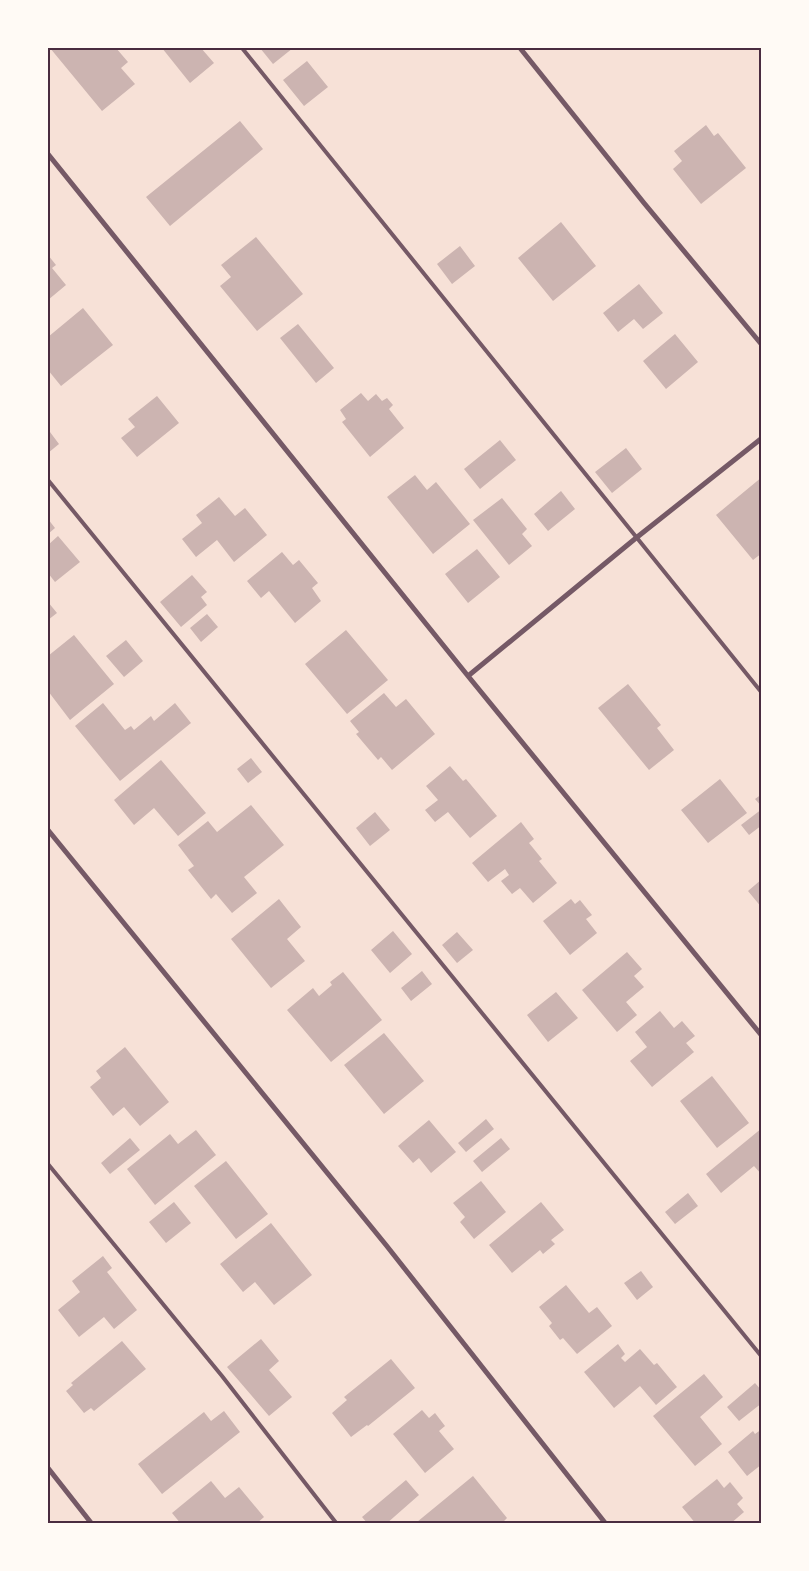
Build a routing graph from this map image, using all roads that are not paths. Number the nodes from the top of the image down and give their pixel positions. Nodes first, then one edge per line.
1 (242, 48) edge
2 (520, 48) edge
3 (48, 154) edge
4 (762, 345) edge
5 (762, 438) edge
6 (48, 480) edge
7 (636, 538) junction
8 (468, 676) junction
9 (762, 693) edge
10 (48, 830) edge
11 (762, 1036) edge
12 (48, 1164) edge
13 (762, 1357) edge
14 (48, 1468) edge
15 (92, 1524) edge
16 (337, 1524) edge
17 (606, 1524) edge

1 - 7 lane
2 - 4 street
3 - 8 street
5 - 7 street
6 - 13 lane
7 - 8 street
7 - 9 lane
8 - 11 street
10 - 17 street
12 - 16 lane
14 - 15 street

